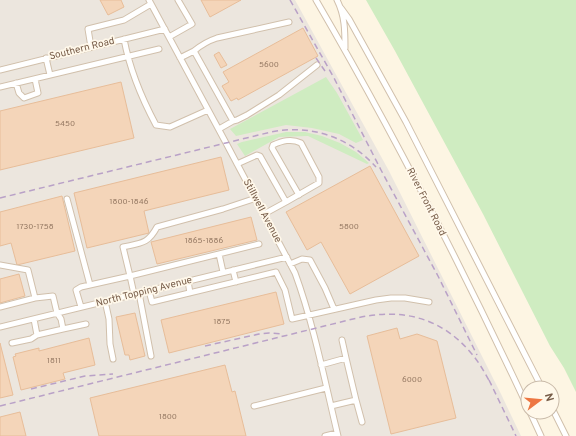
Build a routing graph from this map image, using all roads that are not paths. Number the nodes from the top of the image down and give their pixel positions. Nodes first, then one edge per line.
1 (178, 0) edge
2 (316, 0) edge
3 (337, 0) edge
4 (150, 2) edge
5 (341, 8) junction
6 (289, 22) dead end
7 (165, 29) junction
8 (169, 37) junction
9 (124, 39) junction
10 (91, 47) junction
11 (159, 49) dead end
12 (345, 49) junction
13 (194, 51) junction
14 (127, 56) junction
15 (46, 58) junction
16 (180, 58) junction
17 (317, 65) dead end
18 (0, 70) edge
19 (50, 75) junction
20 (35, 79) junction
21 (16, 83) junction
22 (0, 87) edge
23 (208, 110) junction
24 (233, 120) junction
25 (219, 129) junction
26 (237, 164) junction
27 (299, 195) junction
28 (256, 198) junction
29 (67, 199) dead end
30 (286, 202) junction
31 (264, 214) junction
32 (259, 244) dead end
33 (219, 254) junction
34 (287, 257) junction
35 (290, 264) junction
36 (0, 265) edge
37 (233, 270) junction
38 (224, 272) junction
39 (130, 276) junction
40 (188, 281) junction
41 (236, 282) junction
42 (90, 285) junction
43 (149, 290) junction
44 (190, 293) junction
45 (136, 294) junction
46 (35, 298) junction
47 (105, 301) junction
48 (429, 302) dead end
49 (0, 307) edge
50 (81, 307) junction
51 (334, 309) junction
52 (57, 313) junction
53 (308, 316) junction
54 (34, 319) junction
55 (86, 324) dead end
56 (0, 327) edge
57 (63, 329) junction
58 (37, 334) junction
59 (342, 340) dead end
60 (12, 343) dead end
61 (151, 356) dead end
62 (114, 358) dead end
63 (346, 358) junction
64 (321, 365) junction
65 (538, 380) edge
66 (326, 388) junction
67 (520, 391) edge
68 (356, 400) junction
69 (254, 406) dead end
70 (331, 406) junction
71 (534, 420) edge
72 (558, 420) edge
73 (362, 422) dead end
74 (338, 434) edge
75 (325, 436) edge
76 (541, 436) edge
77 (566, 436) edge

1 - 8 street
2 - 12 street, River Front Road
3 - 5 street
4 - 7 street, Stillwell Avenue
4 - 10 street
5 - 12 street
5 - 65 street
6 - 13 street
7 - 8 street, Stillwell Avenue
7 - 9 street, Southern Road
8 - 16 street, Stillwell Avenue
9 - 10 street, Southern Road
9 - 14 street
10 - 15 street, Southern Road
11 - 14 street
12 - 67 street, River Front Road
13 - 16 street
13 - 24 street
14 - 19 street
14 - 23 street
15 - 18 street, Southern Road
15 - 19 street
16 - 23 street, Stillwell Avenue
17 - 24 street
19 - 20 street
20 - 21 street
20 - 21 street
21 - 22 street
23 - 25 street, Stillwell Avenue
24 - 25 street
25 - 26 street, Stillwell Avenue
26 - 28 street, Stillwell Avenue
26 - 30 street
27 - 27 street
27 - 30 street
28 - 31 street, Stillwell Avenue
28 - 39 street
29 - 42 street
30 - 31 street
31 - 34 street, Stillwell Avenue
32 - 33 street
33 - 38 street
33 - 39 street
34 - 35 street, Stillwell Avenue
34 - 37 street, North Topping Avenue
35 - 51 street
35 - 53 street, Stillwell Avenue
36 - 46 street
37 - 38 street, North Topping Avenue
37 - 41 street
38 - 40 street, North Topping Avenue
39 - 42 street
39 - 45 street
40 - 43 street, North Topping Avenue
40 - 44 street
41 - 44 street
41 - 53 street
42 - 50 street
43 - 44 street
43 - 45 street, North Topping Avenue
45 - 47 street, North Topping Avenue
45 - 61 street
46 - 49 street
46 - 52 street
47 - 50 street, North Topping Avenue
47 - 62 street
48 - 51 street
50 - 52 street, North Topping Avenue
51 - 53 street
52 - 54 street, North Topping Avenue
52 - 57 street
53 - 64 street, Stillwell Avenue
54 - 56 street, North Topping Avenue
54 - 58 street
55 - 57 street
57 - 58 street
58 - 60 street
59 - 63 street
63 - 64 street
63 - 68 street
64 - 66 street, Stillwell Avenue
66 - 69 street
66 - 70 street, Stillwell Avenue
68 - 70 street
68 - 73 street
70 - 74 street, Stillwell Avenue
71 - 76 street
72 - 77 street
74 - 75 street

